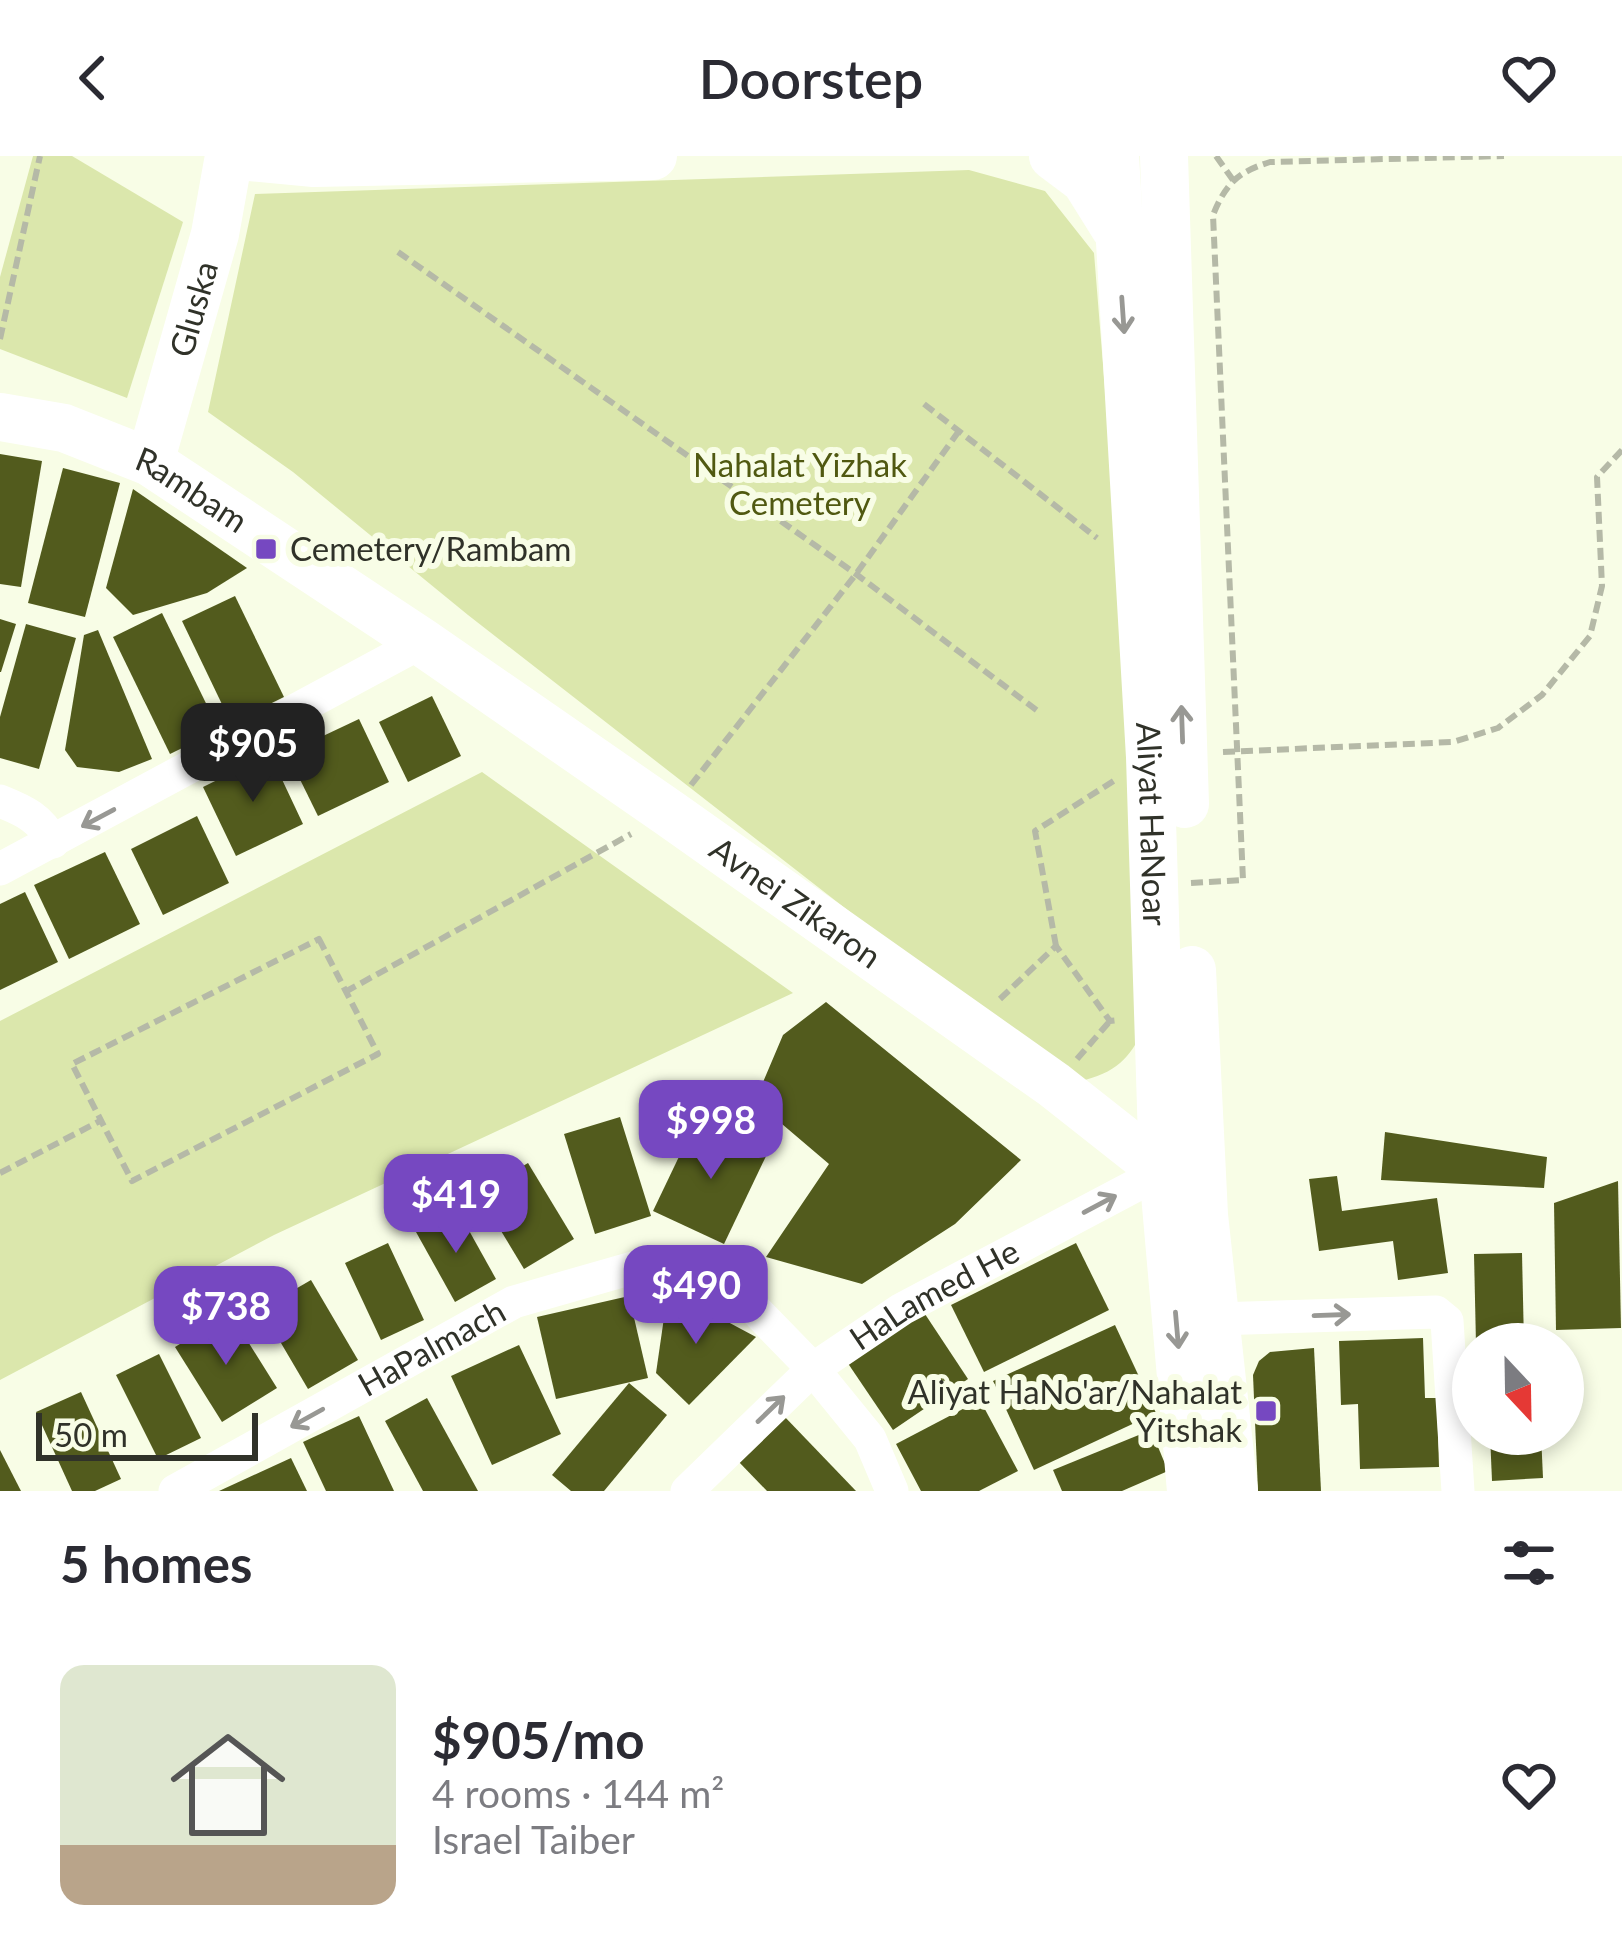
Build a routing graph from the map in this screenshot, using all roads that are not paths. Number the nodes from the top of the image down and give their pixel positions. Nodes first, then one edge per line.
1 (229, 156) edge
2 (238, 156) edge
3 (653, 156) edge
4 (1053, 156) edge
5 (1115, 156) edge
6 (1164, 156) edge
7 (314, 163) junction
8 (215, 234) junction
9 (1118, 235) junction
10 (0, 418) edge
11 (150, 462) junction
12 (422, 642) junction
13 (1167, 755) junction
14 (0, 801) edge
15 (53, 842) junction
16 (0, 869) edge
17 (1200, 1128) junction
18 (1163, 1171) junction
19 (1215, 1319) junction
20 (813, 1369) junction
21 (175, 1491) edge
22 (687, 1491) edge
23 (892, 1491) edge
24 (1191, 1491) edge
25 (1234, 1491) edge
26 (1458, 1491) edge

1 - 8 street, Gluska
2 - 7 street
3 - 7 street
4 - 9 street
5 - 9 street, Aliyat HaNoar
13 -> 6 street, Aliyat HaNoar
7 - 8 street
8 - 11 street, Gluska
9 -> 13 street, Aliyat HaNoar
10 - 11 street, Rambam
11 - 12 street, Rambam
12 -> 15 street
12 - 18 street, Avnei Zikaron
13 - 17 street, Aliyat HaNoar
13 - 18 street, Aliyat HaNoar
14 - 15 street
15 - 16 street
17 - 18 street, HaLamed He
17 - 19 street, Aliyat HaNoar
20 -> 18 street, HaLamed He
18 -> 24 street, Aliyat HaNoar
19 - 25 street, Aliyat HaNoar
19 -> 26 street
20 -> 21 street, HaPalmach
22 -> 20 street, HaLamed He
20 - 23 street, HaPalmach

